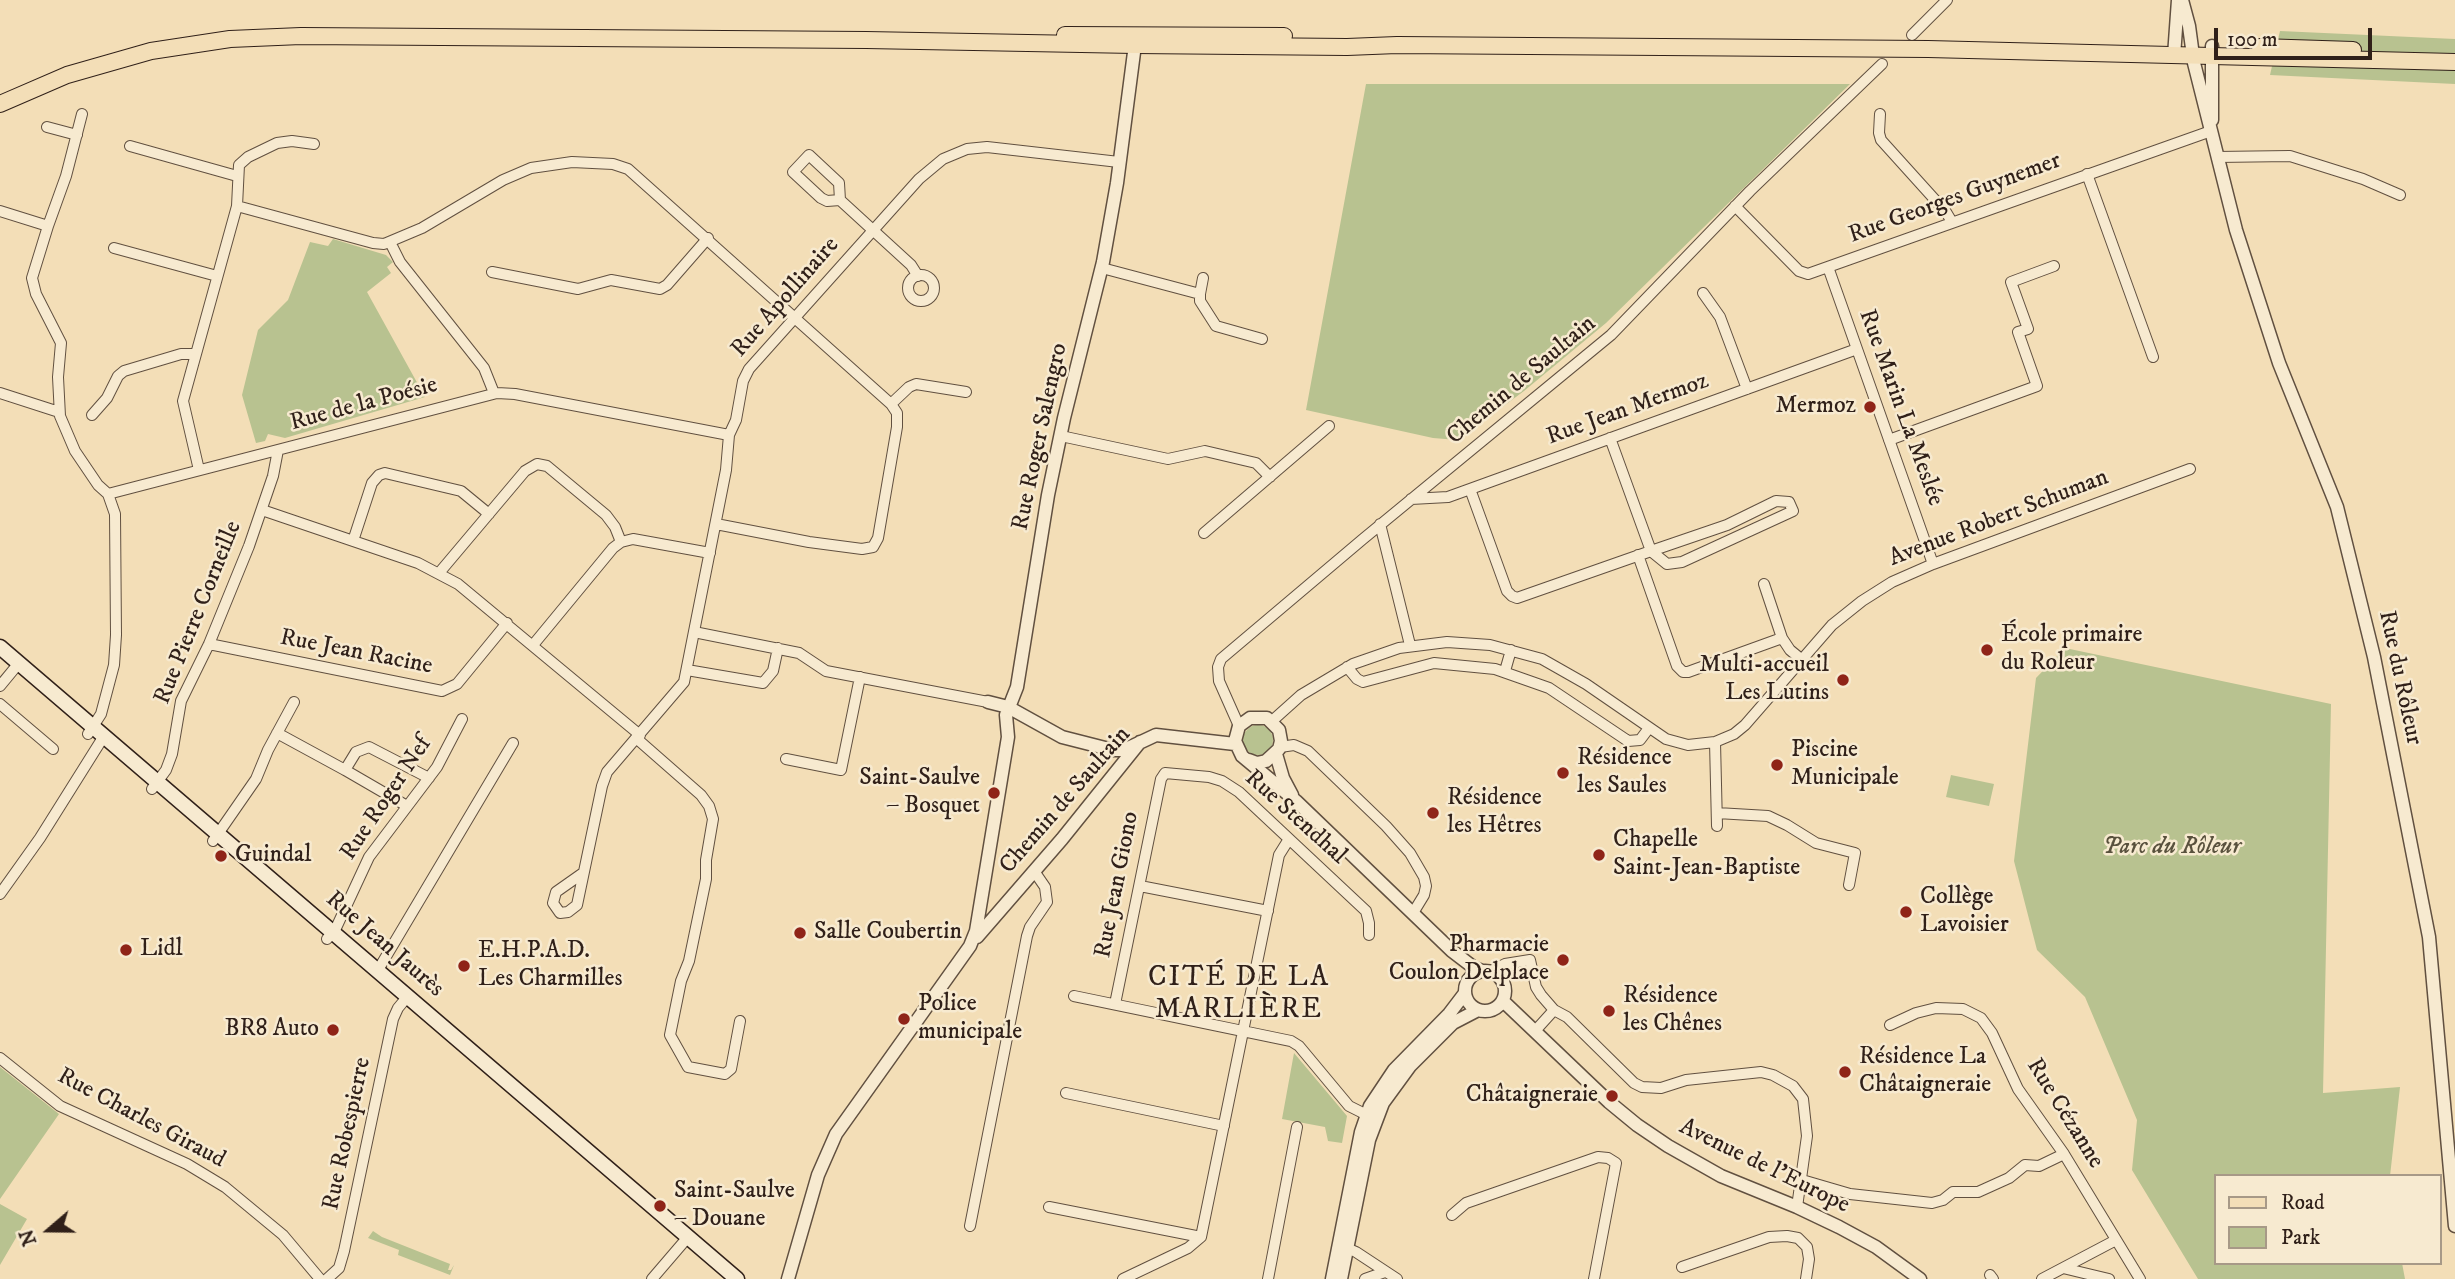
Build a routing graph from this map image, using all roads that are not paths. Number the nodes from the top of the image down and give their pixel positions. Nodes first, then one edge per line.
1 (1947, 0) edge
2 (2180, 0) edge
3 (1912, 35) dead end
4 (1136, 39) junction
5 (2183, 51) junction
6 (2212, 51) junction
7 (2455, 61) edge
8 (1882, 64) dead end
9 (0, 104) edge
10 (82, 114) dead end
11 (1880, 114) dead end
12 (47, 127) dead end
13 (2211, 131) junction
14 (77, 135) junction
15 (314, 144) dead end
16 (130, 146) dead end
17 (2217, 157) junction
18 (1119, 162) junction
19 (2087, 174) junction
20 (237, 176) junction
21 (2400, 195) dead end
22 (840, 201) junction
23 (237, 206) junction
24 (1735, 206) junction
25 (0, 211) edge
26 (1952, 222) junction
27 (48, 226) junction
28 (873, 231) junction
29 (708, 238) junction
30 (390, 242) junction
31 (114, 248) dead end
32 (2054, 266) dead end
33 (1828, 267) junction
34 (1102, 268) junction
35 (492, 272) dead end
36 (217, 276) junction
37 (918, 276) dead end
38 (1203, 278) dead end
39 (1703, 293) dead end
40 (1199, 294) junction
41 (795, 317) junction
42 (1262, 339) dead end
43 (1857, 349) junction
44 (196, 354) junction
45 (2153, 356) dead end
46 (1747, 389) junction
47 (966, 392) dead end
48 (0, 393) edge
49 (494, 393) junction
50 (891, 404) junction
51 (59, 412) junction
52 (92, 415) dead end
53 (1329, 426) dead end
54 (729, 435) junction
55 (1061, 436) junction
56 (1610, 438) junction
57 (1889, 440) junction
58 (278, 450) junction
59 (199, 470) junction
60 (2190, 470) dead end
61 (1270, 477) junction
62 (1470, 489) junction
63 (108, 494) junction
64 (1411, 499) junction
65 (262, 510) junction
66 (489, 514) junction
67 (716, 524) junction
68 (1380, 524) junction
69 (1204, 533) dead end
70 (353, 541) junction
71 (621, 542) junction
72 (1651, 551) junction
73 (710, 553) junction
74 (1638, 555) junction
75 (1933, 564) junction
76 (439, 573) junction
77 (1764, 584) dead end
78 (507, 623) junction
79 (694, 632) junction
80 (1782, 639) junction
81 (209, 644) junction
82 (533, 645) junction
83 (1410, 645) junction
84 (0, 647) edge
85 (778, 648) junction
86 (1511, 650) junction
87 (0, 659) edge
88 (1801, 659) junction
89 (16, 667) junction
90 (1348, 667) junction
91 (687, 670) junction
92 (1505, 671) junction
93 (860, 677) junction
94 (0, 686) edge
95 (294, 702) dead end
96 (988, 702) junction
97 (0, 704) edge
98 (1008, 707) junction
99 (462, 719) dead end
100 (1272, 721) junction
101 (1039, 725) junction
102 (1239, 726) junction
103 (1649, 729) junction
104 (1007, 731) junction
105 (277, 733) junction
106 (96, 735) junction
107 (638, 736) junction
108 (1140, 742) junction
109 (1715, 742) junction
110 (513, 743) dead end
111 (1235, 744) junction
112 (53, 749) dead end
113 (1114, 750) junction
114 (1278, 750) junction
115 (786, 759) dead end
116 (1248, 761) junction
117 (1118, 768) junction
118 (345, 770) junction
119 (1163, 774) joint
120 (429, 778) junction
121 (155, 785) junction
122 (1296, 801) junction
123 (407, 806) junction
124 (1717, 813) junction
125 (1717, 826) dead end
126 (216, 837) junction
127 (1289, 839) junction
128 (1034, 871) junction
129 (583, 873) dead end
130 (1849, 885) dead end
131 (1140, 886) junction
132 (0, 894) edge
133 (982, 901) junction
134 (998, 911) junction
135 (1268, 911) junction
136 (1413, 913) junction
137 (330, 935) junction
138 (1369, 935) dead end
139 (970, 946) junction
140 (1452, 951) junction
141 (378, 971) junction
142 (1486, 971) junction
143 (1465, 990) junction
144 (1074, 996) dead end
145 (405, 1000) junction
146 (1503, 1001) junction
147 (1115, 1004) junction
148 (1478, 1010) junction
149 (1554, 1010) junction
150 (740, 1021) dead end
151 (1890, 1025) dead end
152 (1243, 1030) junction
153 (1535, 1031) junction
154 (0, 1058) edge
155 (1066, 1093) dead end
156 (1371, 1117) junction
157 (1224, 1125) junction
158 (1297, 1127) dead end
159 (2064, 1154) junction
160 (1802, 1180) junction
161 (1797, 1206) junction
162 (1049, 1208) dead end
163 (1452, 1215) dead end
164 (970, 1226) dead end
165 (2455, 1226) edge
166 (1201, 1237) junction
167 (685, 1240) junction
168 (2116, 1240) junction
169 (1343, 1247) junction
170 (1682, 1267) dead end
171 (2063, 1268) junction
172 (1385, 1272) junction
173 (320, 1279) edge
174 (327, 1279) edge
175 (652, 1279) edge
176 (724, 1279) edge
177 (737, 1279) edge
178 (788, 1279) edge
179 (1123, 1279) edge
180 (1268, 1279) edge
181 (1332, 1279) edge
182 (1341, 1279) edge
183 (1365, 1279) edge
184 (1397, 1279) edge
185 (1594, 1279) edge
186 (1806, 1279) edge
187 (1920, 1279) edge
188 (2042, 1279) edge
189 (2109, 1279) edge
190 (2140, 1279) edge

1 - 3 street
2 - 5 street, Rue du Rôleur
4 - 5 main road
4 - 9 main road
4 - 18 street, Rue Roger Salengro
5 - 6 main road
5 - 13 street, Rue du Rôleur
6 - 7 main road
6 - 13 street, Rue du Rôleur
8 - 24 street, Chemin de Saultain
10 - 14 street
11 - 26 street
12 - 14 street
13 - 17 street, Rue du Rôleur
13 - 19 street, Rue Georges Guynemer
14 - 27 street
15 - 20 street
16 - 20 street
17 - 21 street
17 - 165 street, Rue du Rôleur
18 - 28 street, Rue Apollinaire
18 - 34 street, Rue Roger Salengro
19 - 26 street, Rue Georges Guynemer
19 - 45 street
20 - 23 street
22 - 22 street
22 - 28 street
23 - 30 street
23 - 36 street
24 - 33 street, Rue Georges Guynemer
24 - 64 street, Chemin de Saultain
25 - 27 street
26 - 33 street, Rue Georges Guynemer
27 - 51 street
28 - 37 street
28 - 41 street, Rue Apollinaire
29 - 30 street
29 - 35 street
29 - 41 street
30 - 49 street
31 - 36 street
32 - 57 street
33 - 43 street, Rue Marin La Meslée
34 - 40 street
34 - 55 street, Rue Roger Salengro
36 - 44 street
38 - 40 street
39 - 46 street
40 - 42 street
41 - 50 street
41 - 54 street, Rue Apollinaire
43 - 46 street, Rue Jean Mermoz
43 - 57 street, Rue Marin La Meslée
44 - 52 street
44 - 59 street
46 - 56 street, Rue Jean Mermoz
47 - 50 street
48 - 51 street
49 - 54 street, Rue de la Poésie
49 - 58 street, Rue de la Poésie
50 - 67 street
51 - 63 street
53 - 61 street
54 - 67 street, Rue Apollinaire
55 - 61 street
55 - 98 street, Rue Roger Salengro
56 - 62 street, Rue Jean Mermoz
56 - 72 street
57 - 75 street, Rue Marin La Meslée
58 - 59 street, Rue de la Poésie
58 - 65 street, Rue Pierre Corneille
59 - 63 street, Rue de la Poésie
60 - 75 street, Avenue Robert Schuman
61 - 69 street
62 - 64 street, Rue Jean Mermoz
62 - 74 street
63 - 106 street
64 - 68 street, Chemin de Saultain
65 - 70 street
65 - 81 street, Rue Pierre Corneille
66 - 70 street
66 - 71 street
66 - 76 street
67 - 73 street, Rue Apollinaire
68 - 83 street
68 - 102 street, Chemin de Saultain
70 - 76 street
71 - 73 street
71 - 82 street
72 - 72 street
72 - 74 street
73 - 79 street, Rue Apollinaire
74 - 80 street
75 - 88 street, Avenue Robert Schuman
76 - 78 street
77 - 80 street
78 - 81 street, Rue Jean Racine
78 - 82 street
79 - 85 street
79 - 91 street, Rue Apollinaire
80 - 88 street
81 - 121 street, Rue Pierre Corneille
82 - 107 street
83 - 86 street
83 - 90 street
84 - 89 main road, Rue Jean Jaurès
85 - 91 street
85 - 93 street
86 - 92 street
86 - 103 street
87 - 89 main road, Rue Jean Jaurès
88 - 109 street, Avenue Robert Schuman
89 - 94 street
89 - 106 main road, Rue Jean Jaurès
90 - 92 street
90 - 100 street
91 - 107 street, Rue Apollinaire
92 - 103 street
93 - 96 street
93 - 115 street
95 - 105 street
96 - 98 street
96 - 104 street
97 - 112 street
98 - 101 street
98 - 104 street, Rue Roger Salengro
99 - 120 street, Rue Roger Nef
100 - 102 street
100 - 114 street
101 - 104 street
101 - 113 street
102 - 111 street
103 - 109 street
104 - 133 street
105 - 118 street
105 - 126 street
106 - 121 main road, Rue Jean Jaurès
106 - 132 street
107 - 129 street, Rue Apollinaire
107 - 150 street
108 - 111 street, Chemin de Saultain
108 - 113 street
108 - 117 street, Chemin de Saultain
109 - 124 street
110 - 141 street
111 - 116 street
113 - 117 street
114 - 116 street
114 - 122 street
114 - 136 street
116 - 122 street
117 - 128 street, Chemin de Saultain
118 - 120 street
118 - 123 street
119 - 127 street, Rue Stendhal
119 - 131 street, Rue Jean Giono
120 - 123 street, Rue Roger Nef
121 - 126 main road, Rue Jean Jaurès
122 - 136 street
123 - 137 street, Rue Roger Nef
124 - 125 street
124 - 130 street
126 - 137 main road, Rue Jean Jaurès
127 - 135 street
127 - 138 street, Rue Stendhal
128 - 134 street, Chemin de Saultain
128 - 164 street
131 - 135 street
131 - 147 street, Rue Jean Giono
133 - 134 street, Chemin de Saultain
133 - 139 street
134 - 139 street
135 - 152 street
136 - 140 street
137 - 141 main road, Rue Jean Jaurès
137 - 145 main road, Rue Jean Jaurès
139 - 178 street
140 - 142 street
140 - 143 street
141 - 145 main road, Rue Jean Jaurès
142 - 143 street
142 - 146 street
142 - 149 street
143 - 148 street
143 - 156 street
144 - 147 street
145 - 167 main road, Rue Jean Jaurès
145 - 174 street, Rue Robespierre
146 - 148 street
146 - 153 street, Avenue de l'Europe
147 - 152 street
148 - 156 street
149 - 153 street
149 - 160 street
151 - 159 street, Rue Cézanne
152 - 156 street
152 - 157 street
153 - 161 street, Avenue de l'Europe
154 - 173 street, Rue Charles Giraud
155 - 157 street
156 - 169 street
157 - 166 street
158 - 180 street
159 - 160 street
159 - 168 street, Rue Cézanne
160 - 161 street
161 - 187 street, Avenue de l'Europe
162 - 166 street
163 - 185 street
166 - 179 street
167 - 175 street
167 - 176 main road, Rue Jean Jaurès
167 - 177 main road, Rue Jean Jaurès
168 - 171 street
168 - 190 street, Rue Cézanne
169 - 172 street
169 - 181 street
169 - 182 street
170 - 186 street
171 - 188 street
171 - 189 street
172 - 183 street
172 - 184 street

